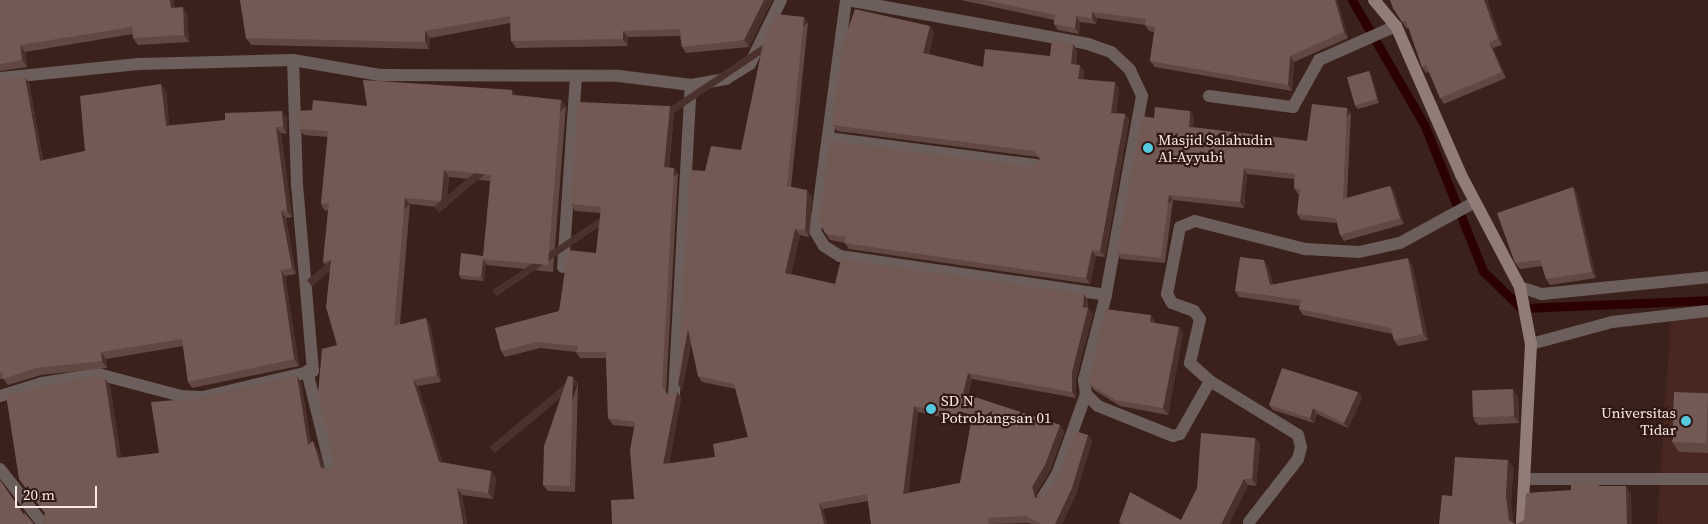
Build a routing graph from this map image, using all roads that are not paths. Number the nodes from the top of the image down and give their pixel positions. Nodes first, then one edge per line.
1 (781, 0) edge
2 (846, 0) edge
3 (1374, 0) edge
4 (1396, 26) junction
5 (293, 60) junction
6 (576, 76) junction
7 (0, 78) edge
8 (691, 86) junction
9 (1209, 96) dead end
10 (828, 138) junction
11 (1037, 165) edge
12 (1471, 205) junction
13 (563, 267) edge
14 (1708, 277) edge
15 (1521, 291) junction
16 (1106, 295) junction
17 (1708, 311) edge
18 (1530, 339) junction
19 (307, 371) junction
20 (1210, 381) junction
21 (674, 394) edge
22 (1086, 394) junction
23 (0, 396) edge
24 (0, 469) edge
25 (331, 469) edge
26 (1526, 479) junction
27 (1708, 479) edge
28 (1043, 497) edge
29 (1249, 522) dead end
30 (43, 524) edge
31 (1522, 524) edge

1 - 8 street
2 - 10 street
2 - 16 street
3 - 4 main road
4 - 9 street
4 - 12 main road
5 - 6 street
5 - 7 street
5 - 19 street
6 - 8 street
6 - 13 street
8 - 21 street
10 - 11 street
10 - 16 street
12 - 15 main road
12 - 20 street
14 - 15 street
15 - 18 main road
16 - 22 street
17 - 18 street
18 - 26 main road
19 - 23 street
19 - 25 street
20 - 22 street
20 - 29 street
22 - 28 street
24 - 30 street
26 - 27 street
26 - 31 main road

